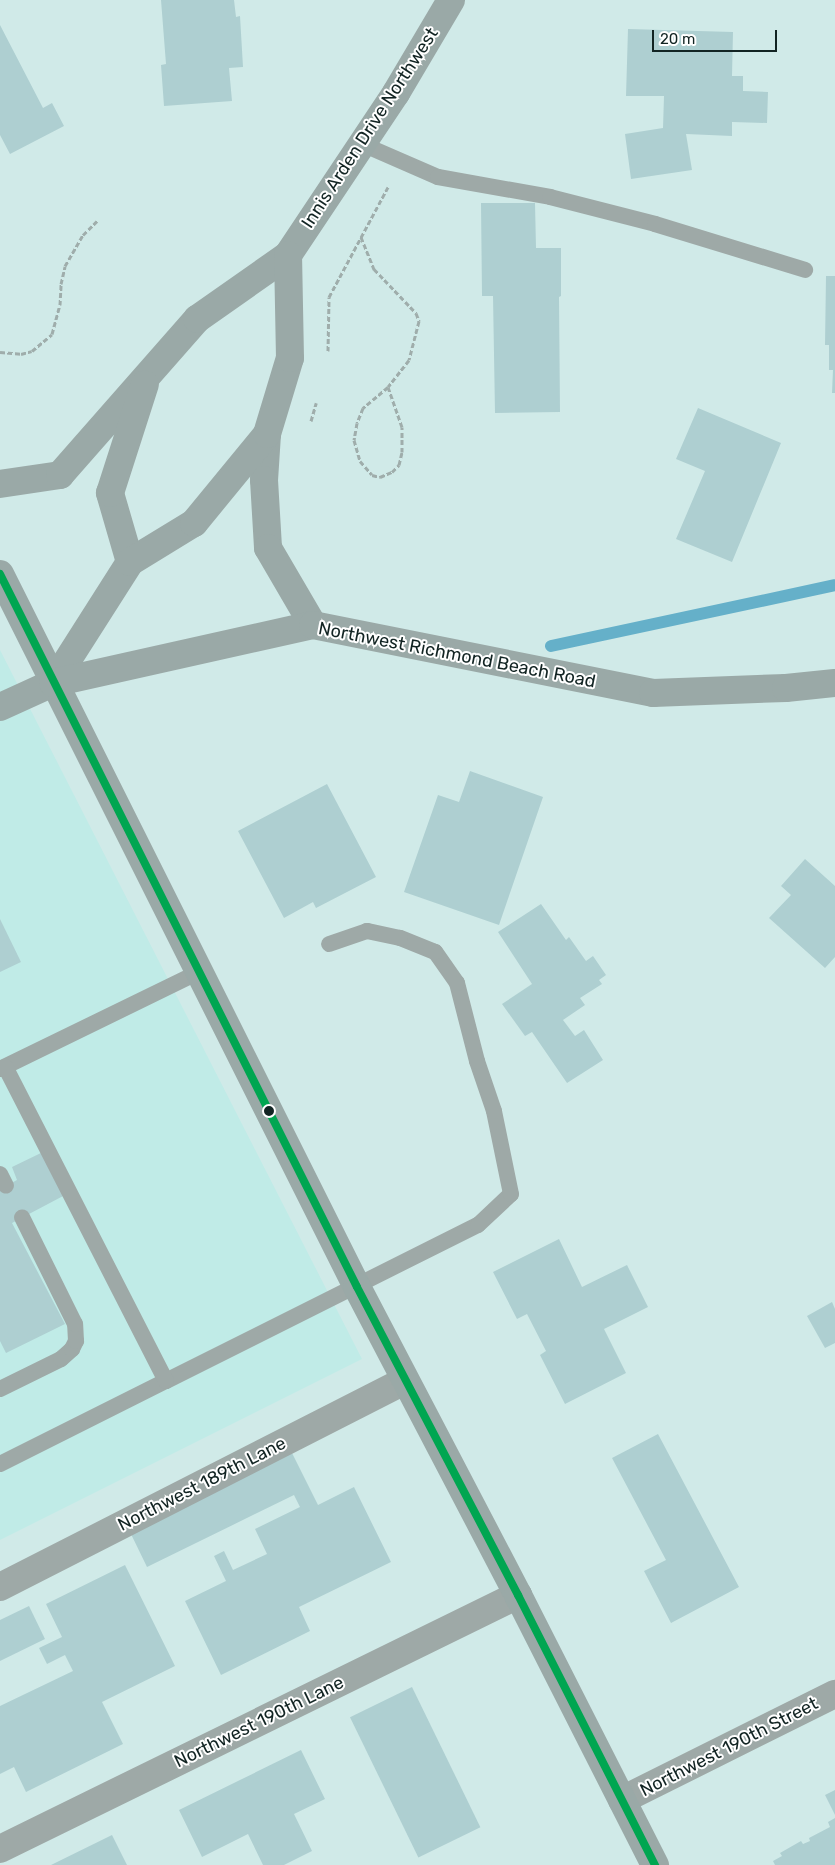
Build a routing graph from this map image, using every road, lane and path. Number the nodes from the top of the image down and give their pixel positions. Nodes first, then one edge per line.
1 (452, 0) edge
2 (362, 144) junction
3 (401, 161) junction
4 (97, 221) dead end
5 (361, 237) junction
6 (288, 255) junction
7 (805, 270) dead end
8 (0, 352) edge
9 (327, 356) dead end
10 (148, 375) junction
11 (388, 387) junction
12 (318, 395) dead end
13 (310, 423) dead end
14 (267, 434) junction
15 (0, 484) edge
16 (130, 562) junction
17 (0, 574) edge
18 (313, 625) junction
19 (53, 683) junction
20 (835, 683) edge
21 (0, 707) edge
22 (328, 944) dead end
23 (199, 972) junction
24 (2, 1068) edge
25 (22, 1217) dead end
26 (356, 1287) junction
27 (166, 1381) junction
28 (404, 1381) junction
29 (0, 1389) edge
30 (0, 1464) edge
31 (0, 1587) edge
32 (518, 1595) junction
33 (835, 1694) edge
34 (622, 1800) junction
35 (0, 1849) edge
36 (655, 1865) edge

1 - 2 main road, Innis Arden Drive Northwest
2 - 3 lane
2 - 6 main road, Innis Arden Drive Northwest
3 - 5 path
3 - 7 lane
4 - 8 path
5 - 9 path
5 - 11 path
6 - 10 main road, Innis Arden Drive Northwest
6 - 14 main road
10 - 15 main road
10 - 16 main road, Innis Arden Drive Northwest
11 - 11 path
12 - 13 path
14 - 16 main road
14 - 18 main road
16 - 19 main road
17 - 19 main road
18 - 19 main road, Northwest Richmond Beach Road
18 - 20 main road, Northwest Richmond Beach Road
19 - 21 main road, Northwest Richmond Beach Road
19 - 23 main road
22 - 26 lane
23 - 24 lane
23 - 26 main road
24 - 27 lane
25 - 29 lane
26 - 27 lane
26 - 28 main road
27 - 30 lane
28 - 31 street, Northwest 189th Lane
28 - 32 main road
32 - 34 main road
32 - 35 street, Northwest 190th Lane
33 - 34 street, Northwest 190th Street
34 - 36 main road

